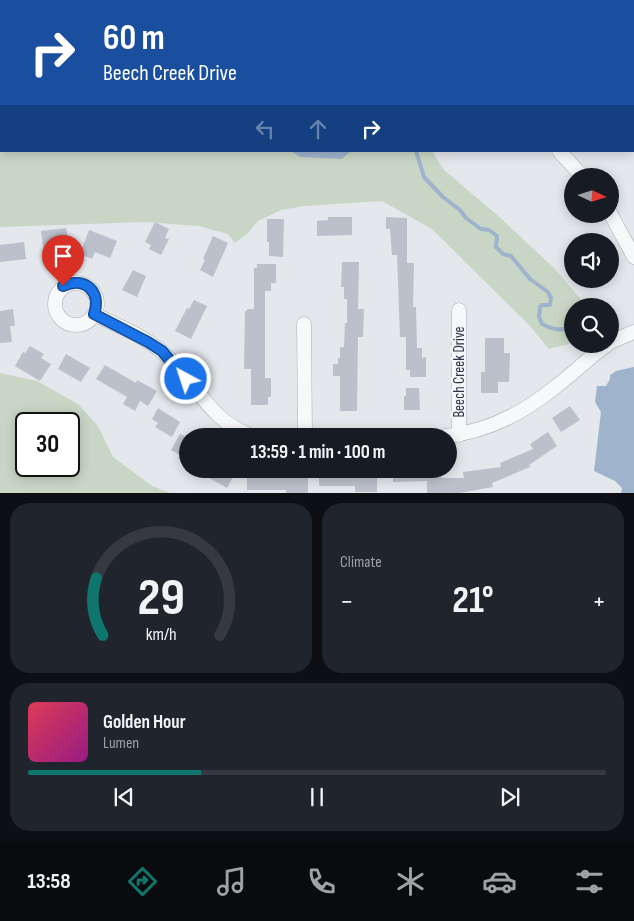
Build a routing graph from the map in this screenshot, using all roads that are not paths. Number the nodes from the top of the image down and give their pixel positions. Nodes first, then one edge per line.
1 (560, 152) edge
2 (575, 168) edge
3 (615, 223) edge
4 (634, 257) edge
5 (459, 310) dead end
6 (94, 314) dead end
7 (304, 324) dead end
8 (634, 332) edge
9 (619, 339) edge
10 (597, 353) edge
11 (235, 428) edge
12 (305, 428) edge
13 (453, 428) edge
14 (457, 435) edge

1 - 2 street
3 - 4 street
5 - 13 street, Beech Creek Drive
6 - 11 street
7 - 12 street
8 - 9 street, Beech Creek Drive
10 - 14 street, Beech Creek Drive

